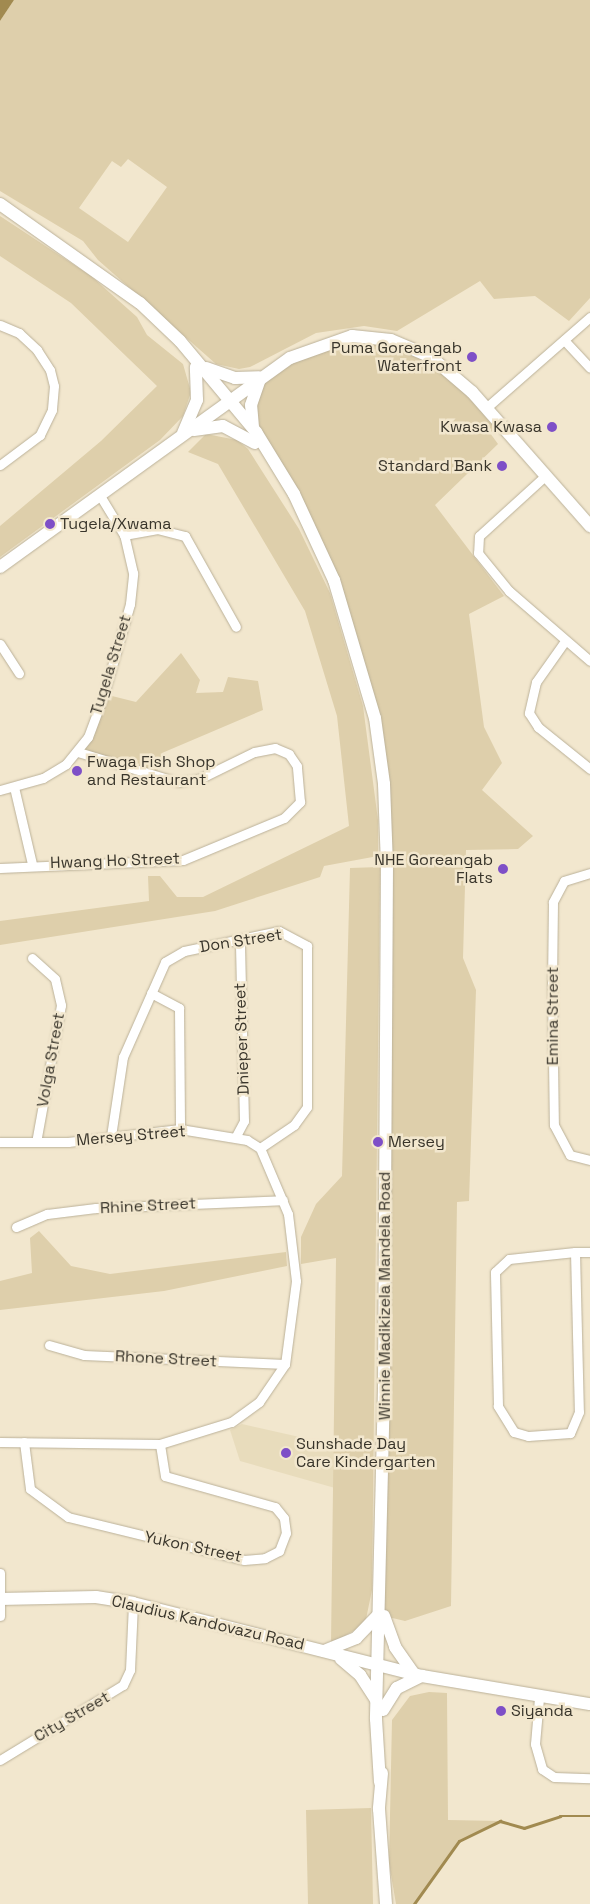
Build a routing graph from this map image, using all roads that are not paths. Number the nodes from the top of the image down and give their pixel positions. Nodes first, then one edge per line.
1 (0, 204) edge
2 (590, 317) edge
3 (0, 325) edge
4 (564, 340) junction
5 (199, 367) junction
6 (590, 368) edge
7 (262, 377) junction
8 (227, 400) junction
9 (486, 408) junction
10 (182, 435) junction
11 (255, 437) junction
12 (0, 465) edge
13 (545, 476) junction
14 (99, 494) junction
15 (590, 526) edge
16 (124, 536) junction
17 (0, 567) edge
18 (236, 626) dead end
19 (565, 641) junction
20 (0, 644) edge
21 (590, 661) edge
22 (19, 673) dead end
23 (78, 752) junction
24 (590, 768) edge
25 (14, 787) junction
26 (0, 790) edge
27 (32, 864) junction
28 (0, 868) edge
29 (590, 872) edge
30 (240, 940) junction
31 (32, 958) dead end
32 (151, 993) junction
33 (180, 1129) junction
34 (110, 1136) junction
35 (236, 1136) junction
36 (0, 1142) edge
37 (36, 1142) junction
38 (260, 1148) junction
39 (590, 1160) edge
40 (283, 1200) junction
41 (16, 1227) dead end
42 (575, 1252) junction
43 (590, 1252) edge
44 (49, 1345) dead end
45 (285, 1364) junction
46 (0, 1442) edge
47 (24, 1442) junction
48 (160, 1444) junction
49 (0, 1574) edge
50 (2, 1599) edge
51 (132, 1603) junction
52 (0, 1616) edge
53 (381, 1616) junction
54 (329, 1652) junction
55 (380, 1666) junction
56 (418, 1675) junction
57 (539, 1698) junction
58 (590, 1704) edge
59 (380, 1706) junction
60 (0, 1760) edge
61 (590, 1778) edge
62 (386, 1904) edge

1 - 5 main road, Winnie Madikizela Mandela Road
2 - 4 street
3 - 12 street
4 - 6 street
4 - 9 street
5 - 7 main road
5 - 8 main road, Winnie Madikizela Mandela Road
5 - 10 main road
7 - 8 main road
7 - 9 main road
7 - 11 main road
8 - 10 main road
8 - 11 main road, Winnie Madikizela Mandela Road
9 - 13 main road
10 - 11 main road
10 - 14 main road
11 - 53 main road, Winnie Madikizela Mandela Road
13 - 15 main road
13 - 19 street
14 - 16 street, Tugela Street
14 - 17 main road
16 - 18 street
16 - 23 street, Tugela Street
19 - 21 street
19 - 24 street
20 - 22 street
23 - 25 street, Tugela Street
23 - 27 street, Hwang Ho Street
25 - 26 street, Tugela Street
25 - 27 street
27 - 28 street, Hwang Ho Street
29 - 39 street, Emina Street
30 - 32 street, Don Street
30 - 35 street, Dnieper Street
30 - 38 street, Don Street
31 - 37 street, Volga Street
32 - 33 street
32 - 34 street, Don Street
33 - 34 street, Mersey Street
33 - 35 street, Mersey Street
34 - 37 street, Mersey Street
35 - 38 street, Mersey Street
36 - 37 street, Mersey Street
38 - 40 street
40 - 41 street, Rhine Street
40 - 45 street
42 - 42 street
42 - 43 street
44 - 45 street, Rhone Street
45 - 48 street
46 - 47 street
47 - 48 street
47 - 48 street, Yukon Street
49 - 50 street
50 - 51 main road, Claudius Kandovazu Road
50 - 52 street
51 - 54 main road, Claudius Kandovazu Road
51 - 60 street, City Street
53 - 54 main road
53 - 55 main road, Winnie Madikizela Mandela Road
53 - 56 main road
54 - 55 main road, Claudius Kandovazu Road
54 - 59 main road
55 - 56 main road, Claudius Kandovazu Road
55 - 59 main road, Winnie Madikizela Mandela Road
56 - 57 main road, Claudius Kandovazu Road
56 - 59 main road
57 - 58 main road, Claudius Kandovazu Road
57 - 61 street
59 - 62 main road, Winnie Madikizela Mandela Road

